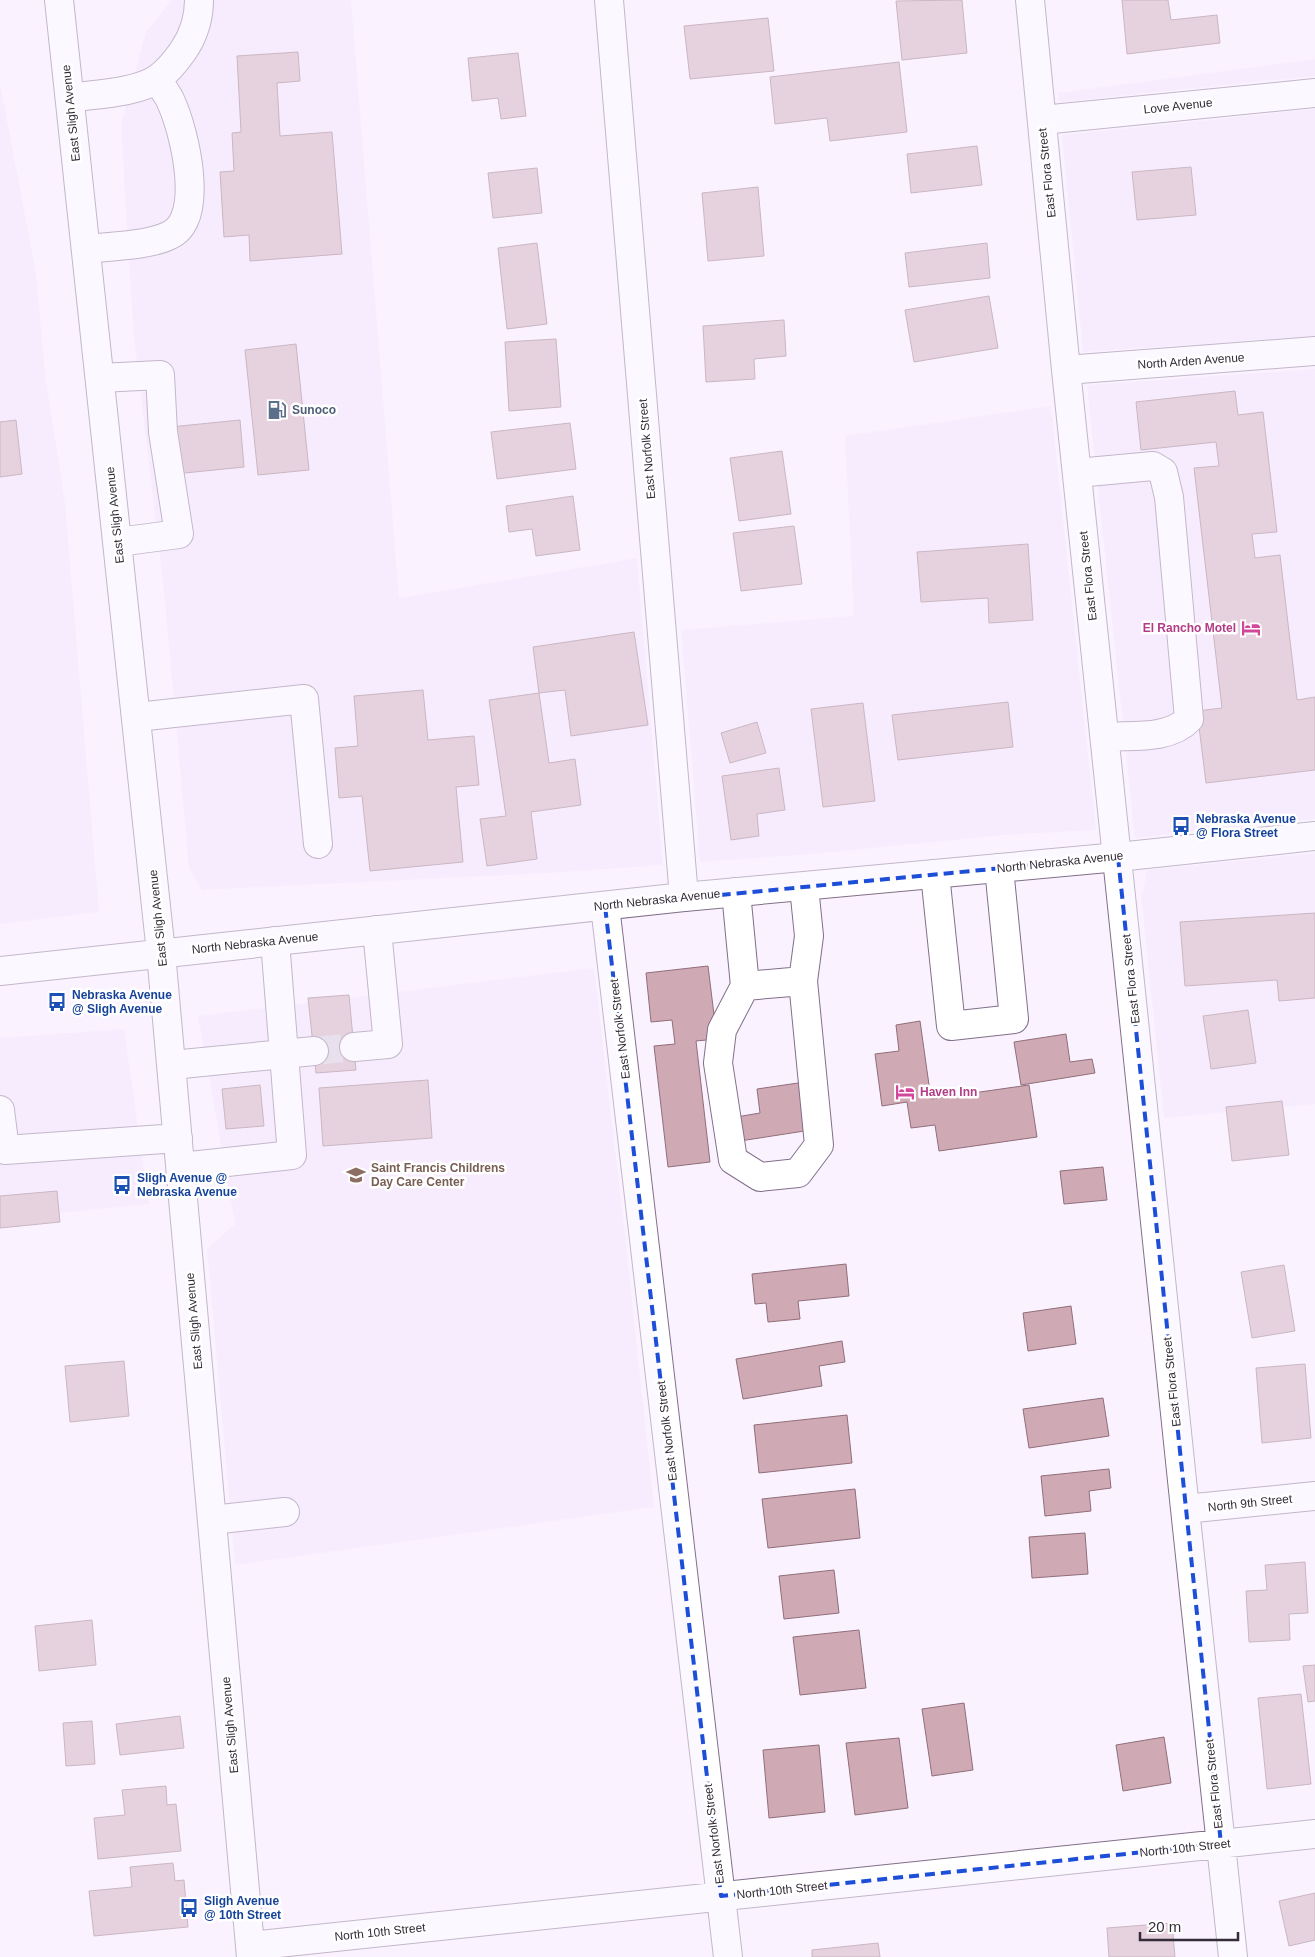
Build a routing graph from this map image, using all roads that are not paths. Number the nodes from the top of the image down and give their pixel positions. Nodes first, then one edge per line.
1 (59, 0) edge
2 (198, 0) edge
3 (609, 0) edge
4 (1030, 0) edge
5 (157, 79) junction
6 (1315, 93) edge
7 (70, 98) junction
8 (1042, 120) junction
9 (87, 249) junction
10 (1315, 351) edge
11 (1066, 370) junction
12 (100, 378) junction
13 (1077, 473) junction
14 (118, 542) junction
15 (137, 717) junction
16 (1106, 737) junction
17 (1315, 836) edge
18 (318, 844) dead end
19 (1118, 857) junction
20 (999, 868) junction
21 (935, 874) junction
22 (804, 887) junction
23 (736, 892) junction
24 (684, 898) junction
25 (606, 906) junction
26 (377, 930) junction
27 (275, 941) junction
28 (161, 953) junction
29 (0, 971) edge
30 (803, 981) junction
31 (745, 986) junction
32 (354, 1047) tunnel mouth
33 (314, 1051) tunnel mouth
34 (284, 1054) junction
35 (172, 1065) junction
36 (0, 1110) edge
37 (178, 1138) junction
38 (181, 1167) junction
39 (1315, 1496) edge
40 (1185, 1510) junction
41 (284, 1512) dead end
42 (212, 1520) junction
43 (1315, 1834) edge
44 (1221, 1844) junction
45 (722, 1896) junction
46 (251, 1952) edge
47 (728, 1957) edge
48 (1233, 1957) edge

1 - 7 street, East Sligh Avenue
2 - 5 street
3 - 24 street, East Norfolk Street
4 - 8 street, East Flora Street
5 - 7 street
5 - 9 street
6 - 8 street, Love Avenue
7 - 9 street, East Sligh Avenue
8 - 11 street, East Flora Street
9 - 12 street, East Sligh Avenue
10 - 11 street, North Arden Avenue
11 - 13 street, East Flora Street
12 - 14 street, East Sligh Avenue
12 - 14 street
13 - 16 street, East Flora Street
13 - 16 street
14 - 15 street, East Sligh Avenue
15 - 18 street
15 - 28 street, East Sligh Avenue
16 - 19 street, East Flora Street
17 - 19 street, North Nebraska Avenue
19 - 20 street, North Nebraska Avenue
19 - 40 street, East Flora Street
20 - 21 street, North Nebraska Avenue
20 - 21 street
21 - 22 street, North Nebraska Avenue
22 - 23 street, North Nebraska Avenue
22 - 30 street
23 - 24 street, North Nebraska Avenue
23 - 31 street
24 - 25 street, North Nebraska Avenue
25 - 26 street, North Nebraska Avenue
25 - 45 street, East Norfolk Street
26 - 27 street, North Nebraska Avenue
26 - 32 street
27 - 28 street, North Nebraska Avenue
27 - 34 street
28 - 29 street, North Nebraska Avenue
28 - 35 street, East Sligh Avenue
30 - 31 street
30 - 31 street
33 - 34 street
34 - 35 street
34 - 38 street
35 - 37 street, East Sligh Avenue
36 - 37 street
37 - 38 street, East Sligh Avenue
38 - 42 street, East Sligh Avenue
39 - 40 street, North 9th Street
40 - 44 street, East Flora Street
41 - 42 street
42 - 46 street, East Sligh Avenue
43 - 44 street, North 10th Street
44 - 45 street, North 10th Street
44 - 48 street, East Flora Street
45 - 46 street, North 10th Street
45 - 47 street, East Norfolk Street

